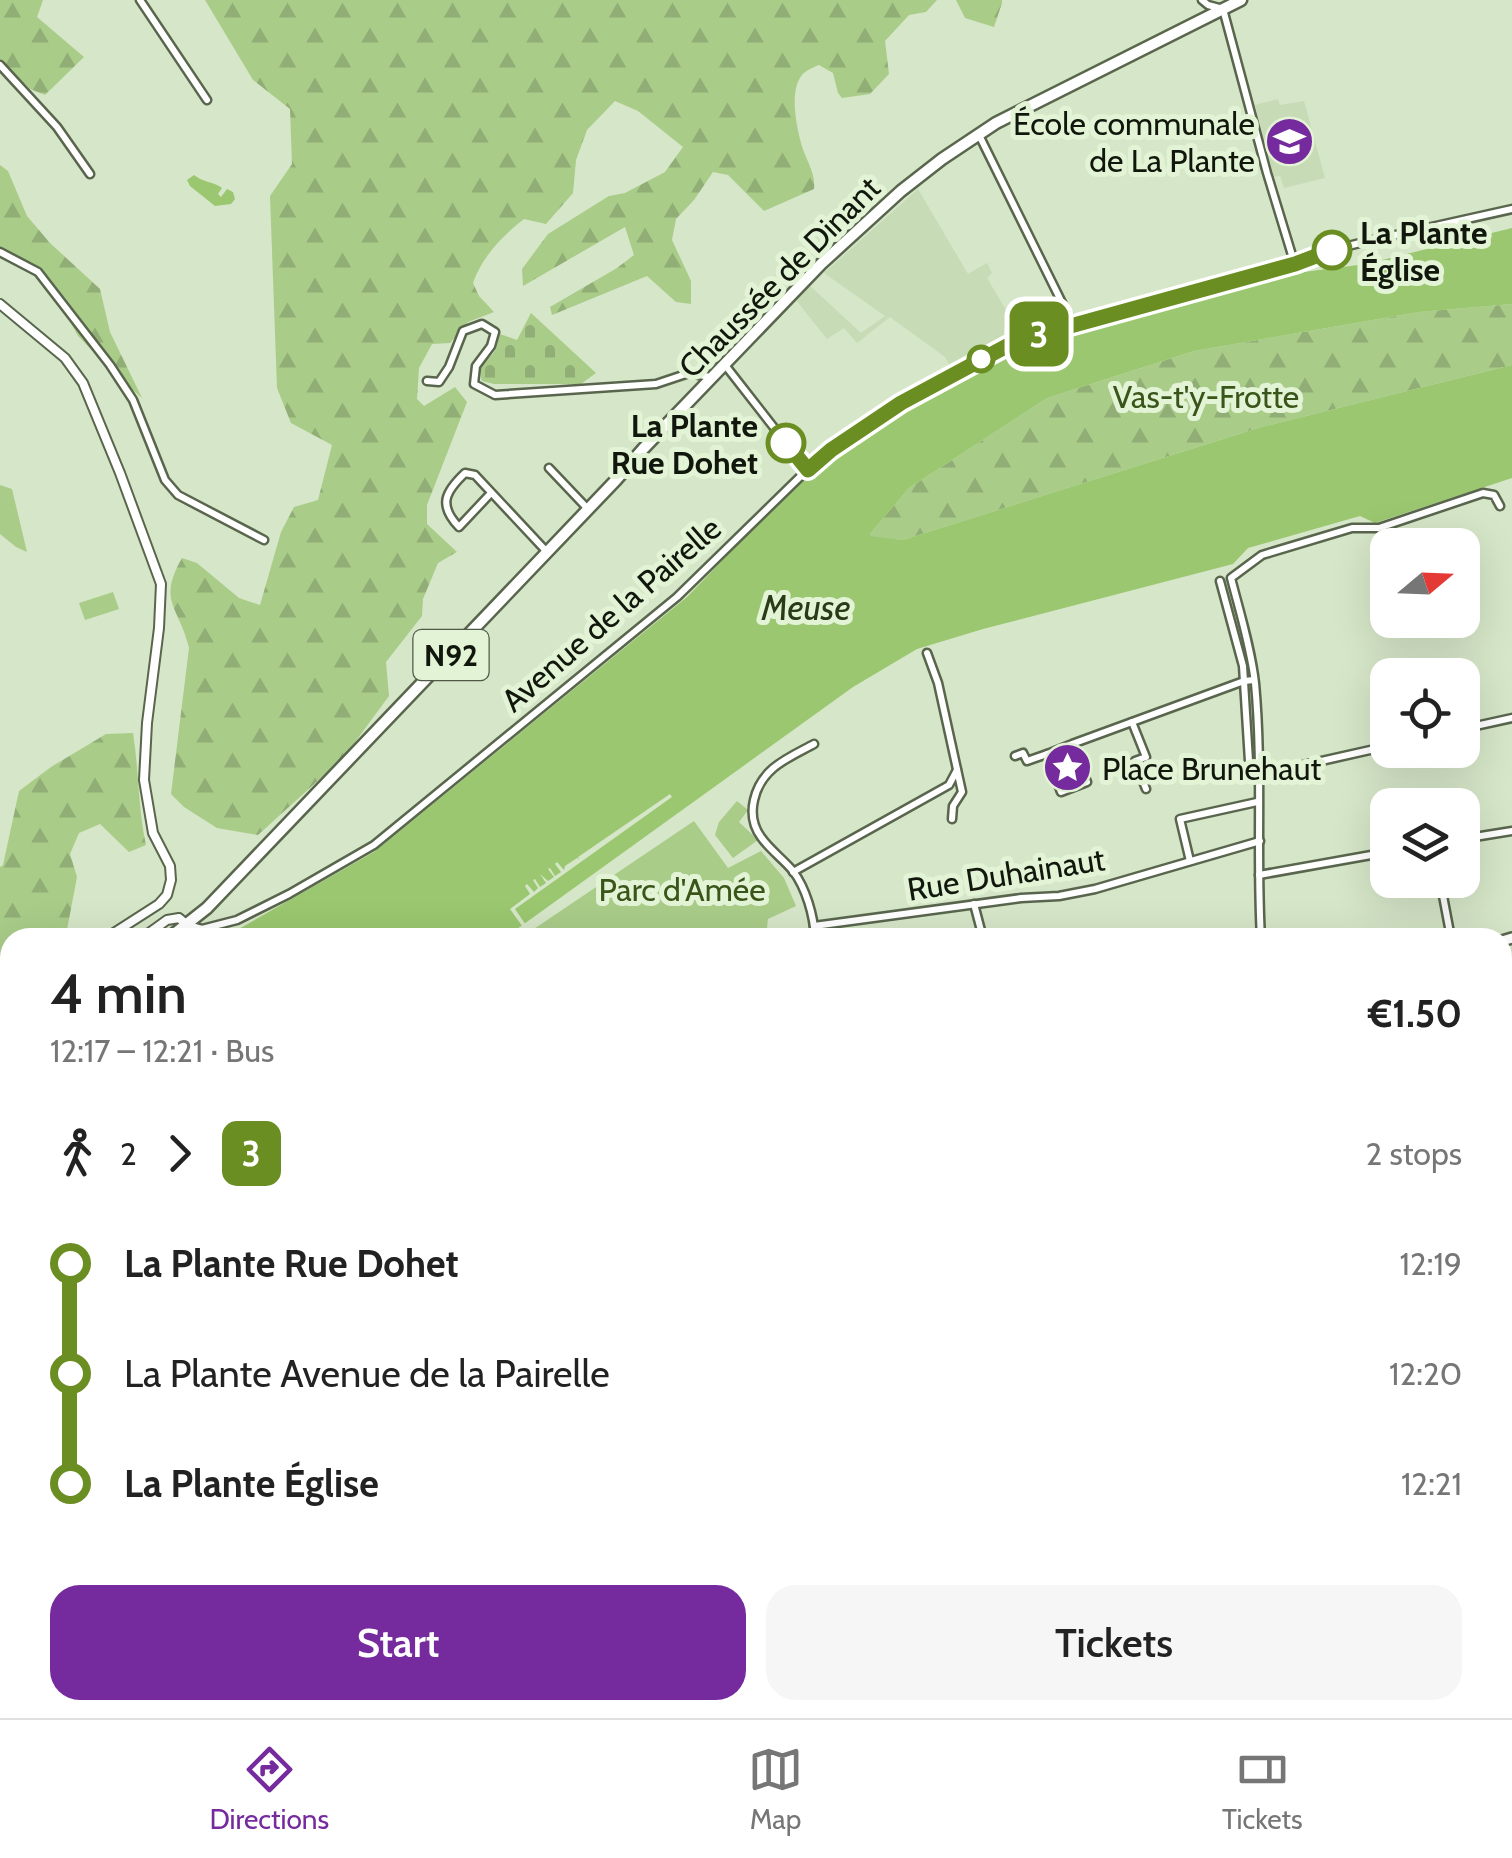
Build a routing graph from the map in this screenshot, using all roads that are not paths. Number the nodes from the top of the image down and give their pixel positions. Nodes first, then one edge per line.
1 (140, 0) edge
2 (1202, 0) edge
3 (1241, 0) edge
4 (1224, 8) junction
5 (0, 65) edge
6 (207, 100) dead end
7 (978, 134) junction
8 (90, 174) dead end
9 (1512, 209) edge
10 (0, 252) edge
11 (1295, 264) junction
12 (0, 304) edge
13 (1073, 325) junction
14 (724, 364) junction
15 (712, 377) junction
16 (426, 381) dead end
17 (548, 468) dead end
18 (808, 470) junction
19 (492, 492) junction
20 (1500, 506) dead end
21 (588, 509) junction
22 (264, 540) dead end
23 (547, 552) junction
24 (1220, 581) dead end
25 (927, 654) dead end
26 (1254, 680) junction
27 (1244, 681) junction
28 (1512, 718) edge
29 (1132, 722) junction
30 (1480, 725) edge
31 (814, 744) dead end
32 (1072, 744) junction
33 (1370, 750) edge
34 (1047, 754) junction
35 (1015, 756) dead end
36 (957, 770) junction
37 (1255, 776) junction
38 (949, 786) junction
39 (1146, 789) dead end
40 (1257, 802) junction
41 (954, 806) junction
42 (952, 819) dead end
43 (1512, 830) edge
44 (1480, 836) edge
45 (1260, 840) junction
46 (1370, 855) edge
47 (1190, 861) junction
48 (793, 872) junction
49 (1259, 875) junction
50 (1443, 898) edge
51 (974, 904) junction
52 (187, 925) junction
53 (814, 926) joint
54 (122, 928) edge
55 (156, 928) edge
56 (183, 928) edge
57 (198, 928) edge
58 (206, 928) edge
59 (980, 928) edge
60 (1261, 928) edge
61 (1449, 928) edge

1 - 6 street
2 - 4 street
3 - 4 main road, Chaussée de Dinant / N92
4 - 7 main road, Chaussée de Dinant / N92
4 - 11 street
5 - 8 street
7 - 13 street
7 - 14 main road, Chaussée de Dinant / N92
9 - 11 street, Avenue de la Pairelle
10 - 22 street
11 - 13 street, Avenue de la Pairelle
12 - 54 street
13 - 18 street, Avenue de la Pairelle
14 - 15 main road, Chaussée de Dinant / N92
14 - 18 street
15 - 16 street
15 - 21 main road, Chaussée de Dinant / N92
17 - 21 street
18 - 58 street, Avenue de la Pairelle
19 - 19 street
19 - 23 street
20 - 26 street
21 - 23 main road, Chaussée de Dinant / N92
23 - 52 main road, Chaussée de Dinant / N92
24 - 27 street
25 - 36 street
26 - 27 street
26 - 37 street
27 - 29 street
27 - 37 street
28 - 30 street
29 - 32 street
29 - 39 street
31 - 48 street
32 - 34 street
32 - 34 street
33 - 37 street
34 - 35 street
36 - 38 street
36 - 41 street
37 - 40 street
38 - 41 street
38 - 48 street
40 - 45 street
40 - 47 street
41 - 42 street
43 - 44 street
45 - 47 street, Rue Duhainaut
45 - 49 street
46 - 49 street
47 - 51 street, Rue Duhainaut
48 - 53 street
49 - 60 street
50 - 61 street
51 - 53 street, Rue Duhainaut
51 - 59 street
52 - 55 street
52 - 56 main road, Chaussée de Dinant / N92
52 - 57 street, Avenue de la Pairelle

